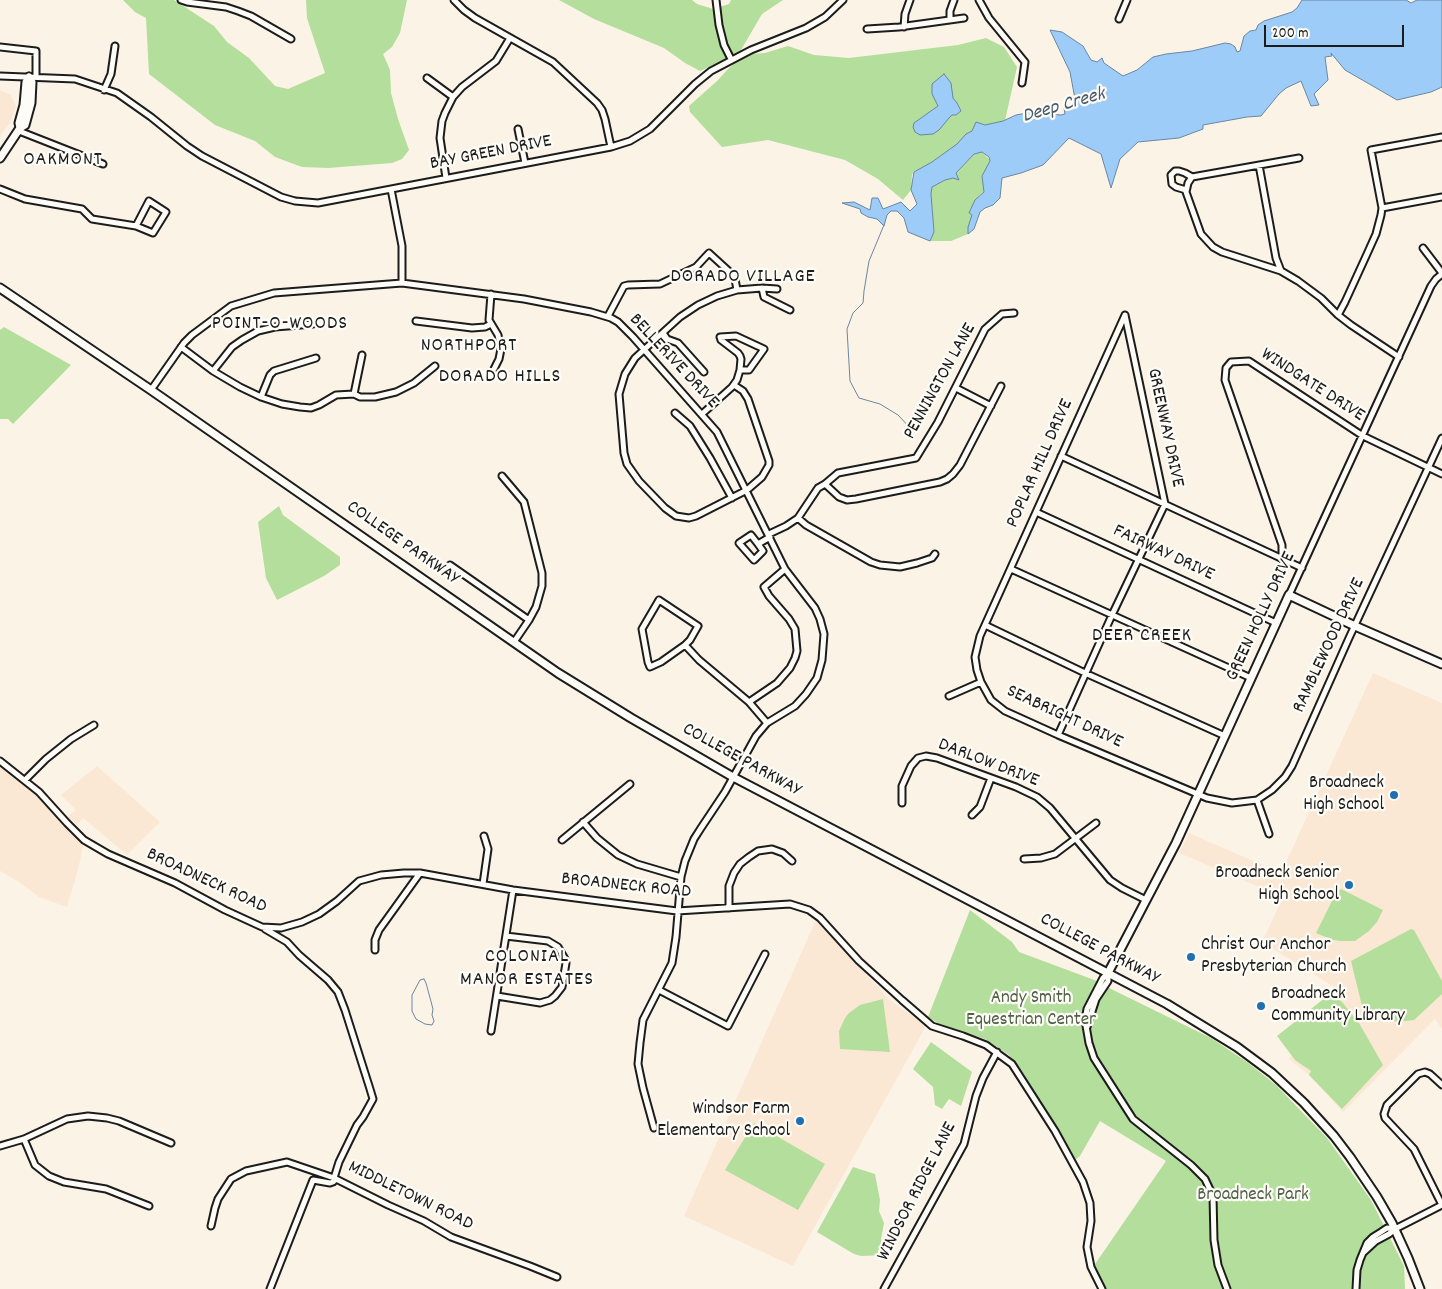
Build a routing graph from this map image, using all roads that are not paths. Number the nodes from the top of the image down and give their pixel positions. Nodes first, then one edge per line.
1 (181, 0) edge
2 (454, 0) edge
3 (716, 0) edge
4 (843, 0) edge
5 (910, 0) edge
6 (954, 0) edge
7 (979, 0) edge
8 (1127, 0) edge
9 (964, 18) dead end
10 (1119, 19) dead end
11 (950, 20) junction
12 (904, 27) junction
13 (867, 29) dead end
14 (510, 38) junction
15 (291, 39) dead end
16 (115, 46) dead end
17 (0, 47) edge
18 (731, 60) junction
19 (0, 76) edge
20 (33, 77) junction
21 (427, 78) dead end
22 (1022, 83) dead end
23 (104, 90) junction
24 (453, 97) junction
25 (518, 129) dead end
26 (20, 130) junction
27 (1442, 137) edge
28 (610, 147) junction
29 (0, 158) edge
30 (1300, 158) dead end
31 (525, 163) junction
32 (103, 164) dead end
33 (1259, 165) junction
34 (1192, 177) junction
35 (446, 178) junction
36 (0, 189) edge
37 (390, 189) junction
38 (1186, 190) junction
39 (1442, 198) edge
40 (1382, 208) junction
41 (136, 226) junction
42 (1423, 248) dead end
43 (1281, 271) junction
44 (1442, 273) edge
45 (402, 283) junction
46 (0, 288) edge
47 (762, 288) junction
48 (776, 289) dead end
49 (737, 290) junction
50 (491, 294) junction
51 (790, 310) dead end
52 (1014, 313) dead end
53 (1338, 314) junction
54 (1125, 315) joint
55 (608, 316) junction
56 (416, 321) dead end
57 (313, 324) dead end
58 (491, 324) junction
59 (663, 333) junction
60 (181, 347) junction
61 (644, 349) junction
62 (362, 355) dead end
63 (1399, 357) junction
64 (316, 358) dead end
65 (435, 366) dead end
66 (494, 369) dead end
67 (740, 370) junction
68 (213, 372) junction
69 (704, 372) dead end
70 (734, 385) junction
71 (1001, 386) dead end
72 (956, 388) junction
73 (150, 390) junction
74 (354, 394) junction
75 (262, 397) junction
76 (991, 406) junction
77 (675, 413) dead end
78 (702, 414) junction
79 (1363, 436) junction
80 (1442, 438) edge
81 (1061, 456) junction
82 (1429, 468) junction
83 (1442, 474) edge
84 (502, 476) dead end
85 (825, 484) junction
86 (747, 490) junction
87 (732, 498) junction
88 (1165, 504) junction
89 (1036, 512) junction
90 (798, 518) junction
91 (769, 536) junction
92 (758, 544) junction
93 (935, 554) dead end
94 (1139, 559) junction
95 (1282, 559) junction
96 (450, 565) dead end
97 (1302, 568) junction
98 (785, 569) junction
99 (1011, 569) junction
100 (1289, 595) junction
101 (1112, 615) junction
102 (530, 620) junction
103 (1276, 623) junction
104 (985, 625) junction
105 (1354, 626) junction
106 (514, 642) junction
107 (685, 645) junction
108 (1442, 664) edge
109 (1085, 673) junction
110 (1251, 678) junction
111 (981, 682) junction
112 (949, 696) dead end
113 (749, 702) junction
114 (767, 724) junction
115 (94, 725) dead end
116 (1058, 736) junction
117 (1225, 736) junction
118 (0, 761) edge
119 (733, 777) junction
120 (992, 778) junction
121 (25, 780) junction
122 (630, 784) dead end
123 (1198, 794) junction
124 (1256, 800) junction
125 (902, 803) dead end
126 (972, 815) dead end
127 (583, 822) junction
128 (1096, 823) dead end
129 (1269, 834) dead end
130 (484, 836) dead end
131 (1075, 839) junction
132 (562, 840) dead end
133 (1024, 859) dead end
134 (792, 861) dead end
135 (420, 873) junction
136 (681, 877) junction
137 (483, 884) junction
138 (513, 890) junction
139 (1146, 900) junction
140 (729, 908) junction
141 (677, 911) junction
142 (262, 927) junction
143 (506, 936) junction
144 (375, 950) dead end
145 (765, 954) dead end
146 (1108, 973) junction
147 (659, 990) junction
148 (497, 996) junction
149 (491, 1032) dead end
150 (997, 1052) junction
151 (1442, 1085) edge
152 (654, 1128) dead end
153 (24, 1139) junction
154 (171, 1143) dead end
155 (0, 1146) edge
156 (335, 1178) junction
157 (1442, 1205) edge
158 (149, 1206) dead end
159 (212, 1226) dead end
160 (1394, 1228) junction
161 (558, 1277) dead end
162 (270, 1289) edge
163 (884, 1289) edge
164 (1102, 1289) edge
165 (1227, 1289) edge
166 (1356, 1289) edge
167 (1420, 1289) edge

1 - 15 street
2 - 14 street
3 - 18 street
4 - 18 street, BAY GREEN DRIVE
5 - 12 street
6 - 11 street
7 - 22 street
8 - 10 street
9 - 11 street
11 - 12 street
12 - 13 street
14 - 24 street
14 - 28 street
16 - 23 street
17 - 20 street
18 - 28 street, BAY GREEN DRIVE
19 - 20 street, BAY GREEN DRIVE
20 - 23 street, BAY GREEN DRIVE
20 - 26 main road
21 - 24 street
23 - 37 street, BAY GREEN DRIVE
24 - 35 street
25 - 31 street
26 - 29 main road
26 - 32 street
27 - 40 street
28 - 31 street, BAY GREEN DRIVE
30 - 33 street
31 - 35 street, BAY GREEN DRIVE
33 - 34 street
33 - 43 street
34 - 38 street
34 - 38 street
35 - 37 street, BAY GREEN DRIVE
36 - 41 street
37 - 45 street
38 - 43 street
39 - 40 street
40 - 53 street
41 - 41 street
42 - 44 street
43 - 53 street
44 - 63 street, GREEN HOLLY DRIVE
45 - 50 street, BELLERIVE DRIVE
45 - 60 street, BELLERIVE DRIVE
46 - 73 main road, COLLEGE PARKWAY
47 - 48 street
47 - 49 street
47 - 51 street
49 - 55 street
49 - 59 street
50 - 55 street, BELLERIVE DRIVE
50 - 58 street
52 - 72 street, PENNINGTON LANE
53 - 63 street
54 - 81 street, POPLAR HILL DRIVE
54 - 88 street, GREENWAY DRIVE
55 - 61 street, BELLERIVE DRIVE
56 - 58 street
57 - 68 street
58 - 66 street
59 - 61 street
59 - 69 street
60 - 68 street
60 - 73 street, BELLERIVE DRIVE
61 - 78 street, BELLERIVE DRIVE
61 - 87 street
62 - 74 street
63 - 79 street, GREEN HOLLY DRIVE
64 - 75 street
65 - 74 street
67 - 67 street
67 - 70 street
68 - 75 street
70 - 78 street
70 - 86 street
71 - 76 street
72 - 76 street
72 - 85 street, PENNINGTON LANE
73 - 106 main road, COLLEGE PARKWAY
74 - 75 street
76 - 85 street
77 - 87 street
78 - 86 street, BELLERIVE DRIVE
79 - 82 street, WINDGATE DRIVE
79 - 95 street, WINDGATE DRIVE
79 - 97 street, GREEN HOLLY DRIVE
80 - 82 street, RAMBLEWOOD DRIVE
81 - 88 street
81 - 89 street, POPLAR HILL DRIVE
82 - 83 street, WINDGATE DRIVE
82 - 105 street, RAMBLEWOOD DRIVE
84 - 102 street
85 - 90 street, PENNINGTON LANE
86 - 87 street
86 - 91 street, BELLERIVE DRIVE
88 - 94 street, GREENWAY DRIVE
88 - 95 street
89 - 94 street, FAIRWAY DRIVE
89 - 99 street, POPLAR HILL DRIVE
90 - 91 street, PENNINGTON LANE
90 - 93 street
91 - 92 street, PENNINGTON LANE
91 - 98 street, BELLERIVE DRIVE
92 - 92 street
94 - 101 street, GREENWAY DRIVE
94 - 103 street, FAIRWAY DRIVE
95 - 97 street
96 - 102 street
97 - 100 street, GREEN HOLLY DRIVE
98 - 113 street
98 - 114 street, BELLERIVE DRIVE
99 - 101 street
99 - 104 street, POPLAR HILL DRIVE
100 - 103 main road, GREEN HOLLY DRIVE
100 - 105 main road
101 - 109 street, GREENWAY DRIVE
101 - 110 street
102 - 106 street
103 - 110 main road, GREEN HOLLY DRIVE
104 - 109 street
104 - 111 street, SEABRIGHT DRIVE
105 - 108 main road
105 - 124 street, RAMBLEWOOD DRIVE
106 - 119 main road, COLLEGE PARKWAY
107 - 107 street
107 - 113 street
109 - 116 street, GREENWAY DRIVE
109 - 117 street
110 - 117 main road, GREEN HOLLY DRIVE
111 - 112 street
111 - 116 street, SEABRIGHT DRIVE
113 - 114 street
114 - 119 street, BELLERIVE DRIVE
115 - 121 street
116 - 123 street, SEABRIGHT DRIVE
117 - 123 main road, GREEN HOLLY DRIVE
118 - 121 street, BROADNECK ROAD
119 - 136 street, BELLERIVE DRIVE
119 - 146 main road, COLLEGE PARKWAY
120 - 125 street, DARLOW DRIVE
120 - 126 street
120 - 131 street, DARLOW DRIVE
121 - 142 street, BROADNECK ROAD
122 - 127 street
123 - 124 street, RAMBLEWOOD DRIVE
123 - 139 main road, GREEN HOLLY DRIVE
124 - 129 street
127 - 132 street
127 - 136 street
128 - 131 street
130 - 137 street
131 - 133 street
131 - 139 street, DARLOW DRIVE
134 - 140 street
135 - 137 street, BROADNECK ROAD
135 - 142 street, BROADNECK ROAD
135 - 144 street
136 - 141 street, BELLERIVE DRIVE
137 - 138 street, BROADNECK ROAD
138 - 141 street, BROADNECK ROAD
138 - 143 street
139 - 146 main road, GREEN HOLLY DRIVE
140 - 141 street, BROADNECK ROAD
140 - 150 street, BROADNECK ROAD
141 - 147 street, BELLERIVE DRIVE
142 - 156 street, MIDDLETOWN ROAD
143 - 148 street
143 - 148 street
145 - 147 street
146 - 160 main road, COLLEGE PARKWAY
146 - 165 street
147 - 152 street, BELLERIVE DRIVE
148 - 149 street
150 - 163 street, WINDSOR RIDGE LANE
150 - 164 street, BROADNECK ROAD
151 - 157 street
153 - 154 street
153 - 155 street
153 - 158 street
156 - 159 street
156 - 161 street, MIDDLETOWN ROAD
156 - 162 street
157 - 160 street
160 - 166 street
160 - 167 main road, COLLEGE PARKWAY

